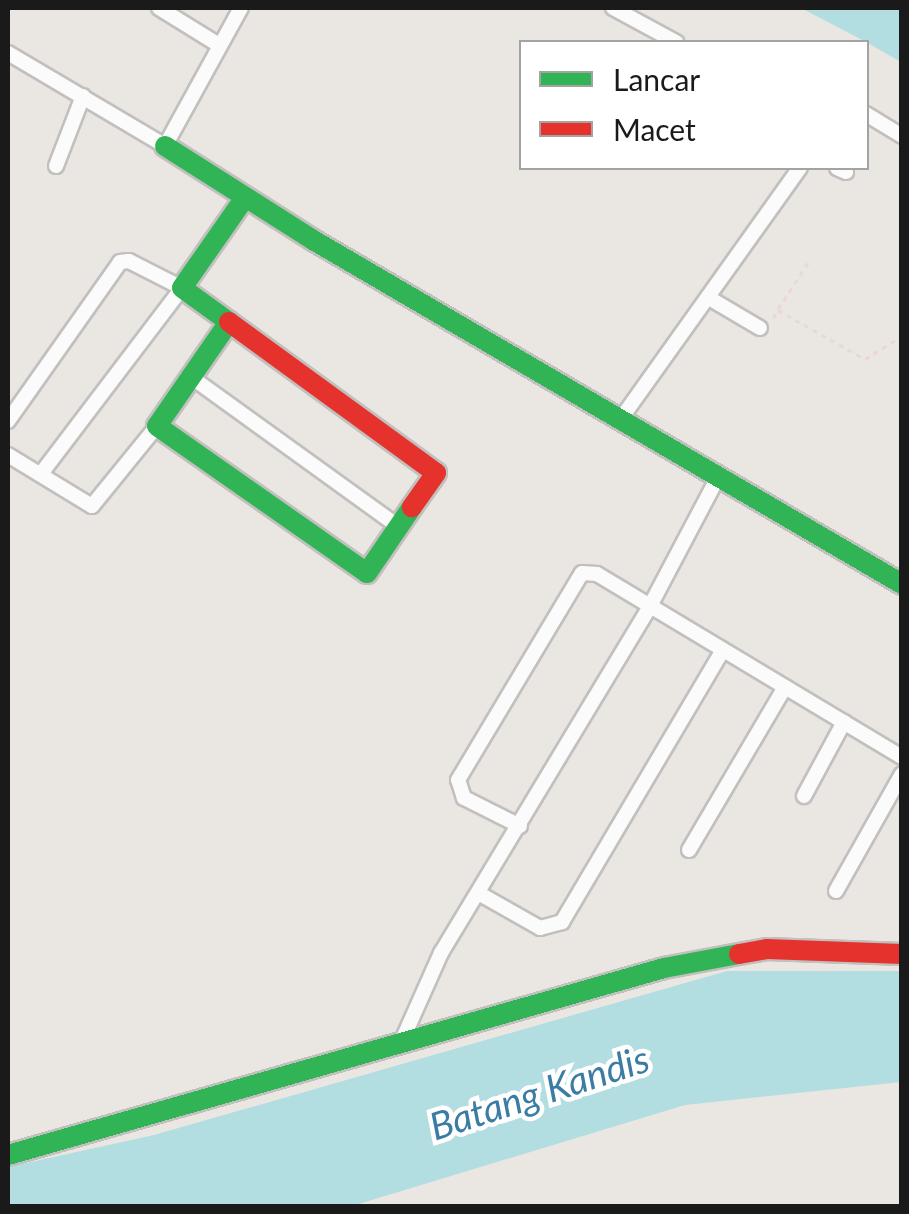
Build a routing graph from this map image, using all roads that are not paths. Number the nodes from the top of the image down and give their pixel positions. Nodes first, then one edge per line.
1 (158, 8) edge
2 (241, 8) edge
3 (612, 8) edge
4 (672, 40) edge
5 (219, 45) junction
6 (8, 53) edge
7 (83, 96) junction
8 (869, 116) edge
9 (902, 136) edge
10 (166, 146) junction
11 (56, 166) dead end
12 (799, 170) edge
13 (244, 199) junction
14 (182, 288) junction
15 (708, 298) junction
16 (229, 322) junction
17 (760, 328) road end
18 (191, 377) junction
19 (620, 420) junction
20 (8, 422) edge
21 (157, 426) junction
22 (8, 454) edge
23 (41, 474) junction
24 (719, 475) junction
25 (400, 528) junction
26 (902, 584) edge
27 (650, 606) junction
28 (722, 650) junction
29 (785, 687) junction
30 (844, 722) junction
31 (902, 757) edge
32 (902, 774) edge
33 (804, 796) dead end
34 (520, 826) junction
35 (689, 850) dead end
36 (836, 892) dead end
37 (480, 894) junction
38 (902, 954) edge
39 (400, 1044) junction
40 (8, 1155) edge

1 - 5 street
2 - 5 street
3 - 4 street
5 - 10 street
6 - 7 street
7 - 10 street
7 - 11 street
8 - 9 street
10 - 13 street
12 - 15 street
13 - 14 street
13 - 19 street
14 - 16 street
14 - 20 street
14 - 23 street
15 - 17 street
15 - 19 street
16 - 18 street
16 - 25 street
18 - 21 street
18 - 25 street
19 - 24 street
21 - 23 street
21 - 25 street
22 - 23 street
24 - 26 street
24 - 27 street
27 - 28 street
27 - 34 street
27 - 34 street
28 - 29 street
28 - 37 street
29 - 30 street
29 - 35 street
30 - 31 street
30 - 33 street
32 - 36 street
34 - 37 street
37 - 39 street
38 - 39 street
39 - 40 street

